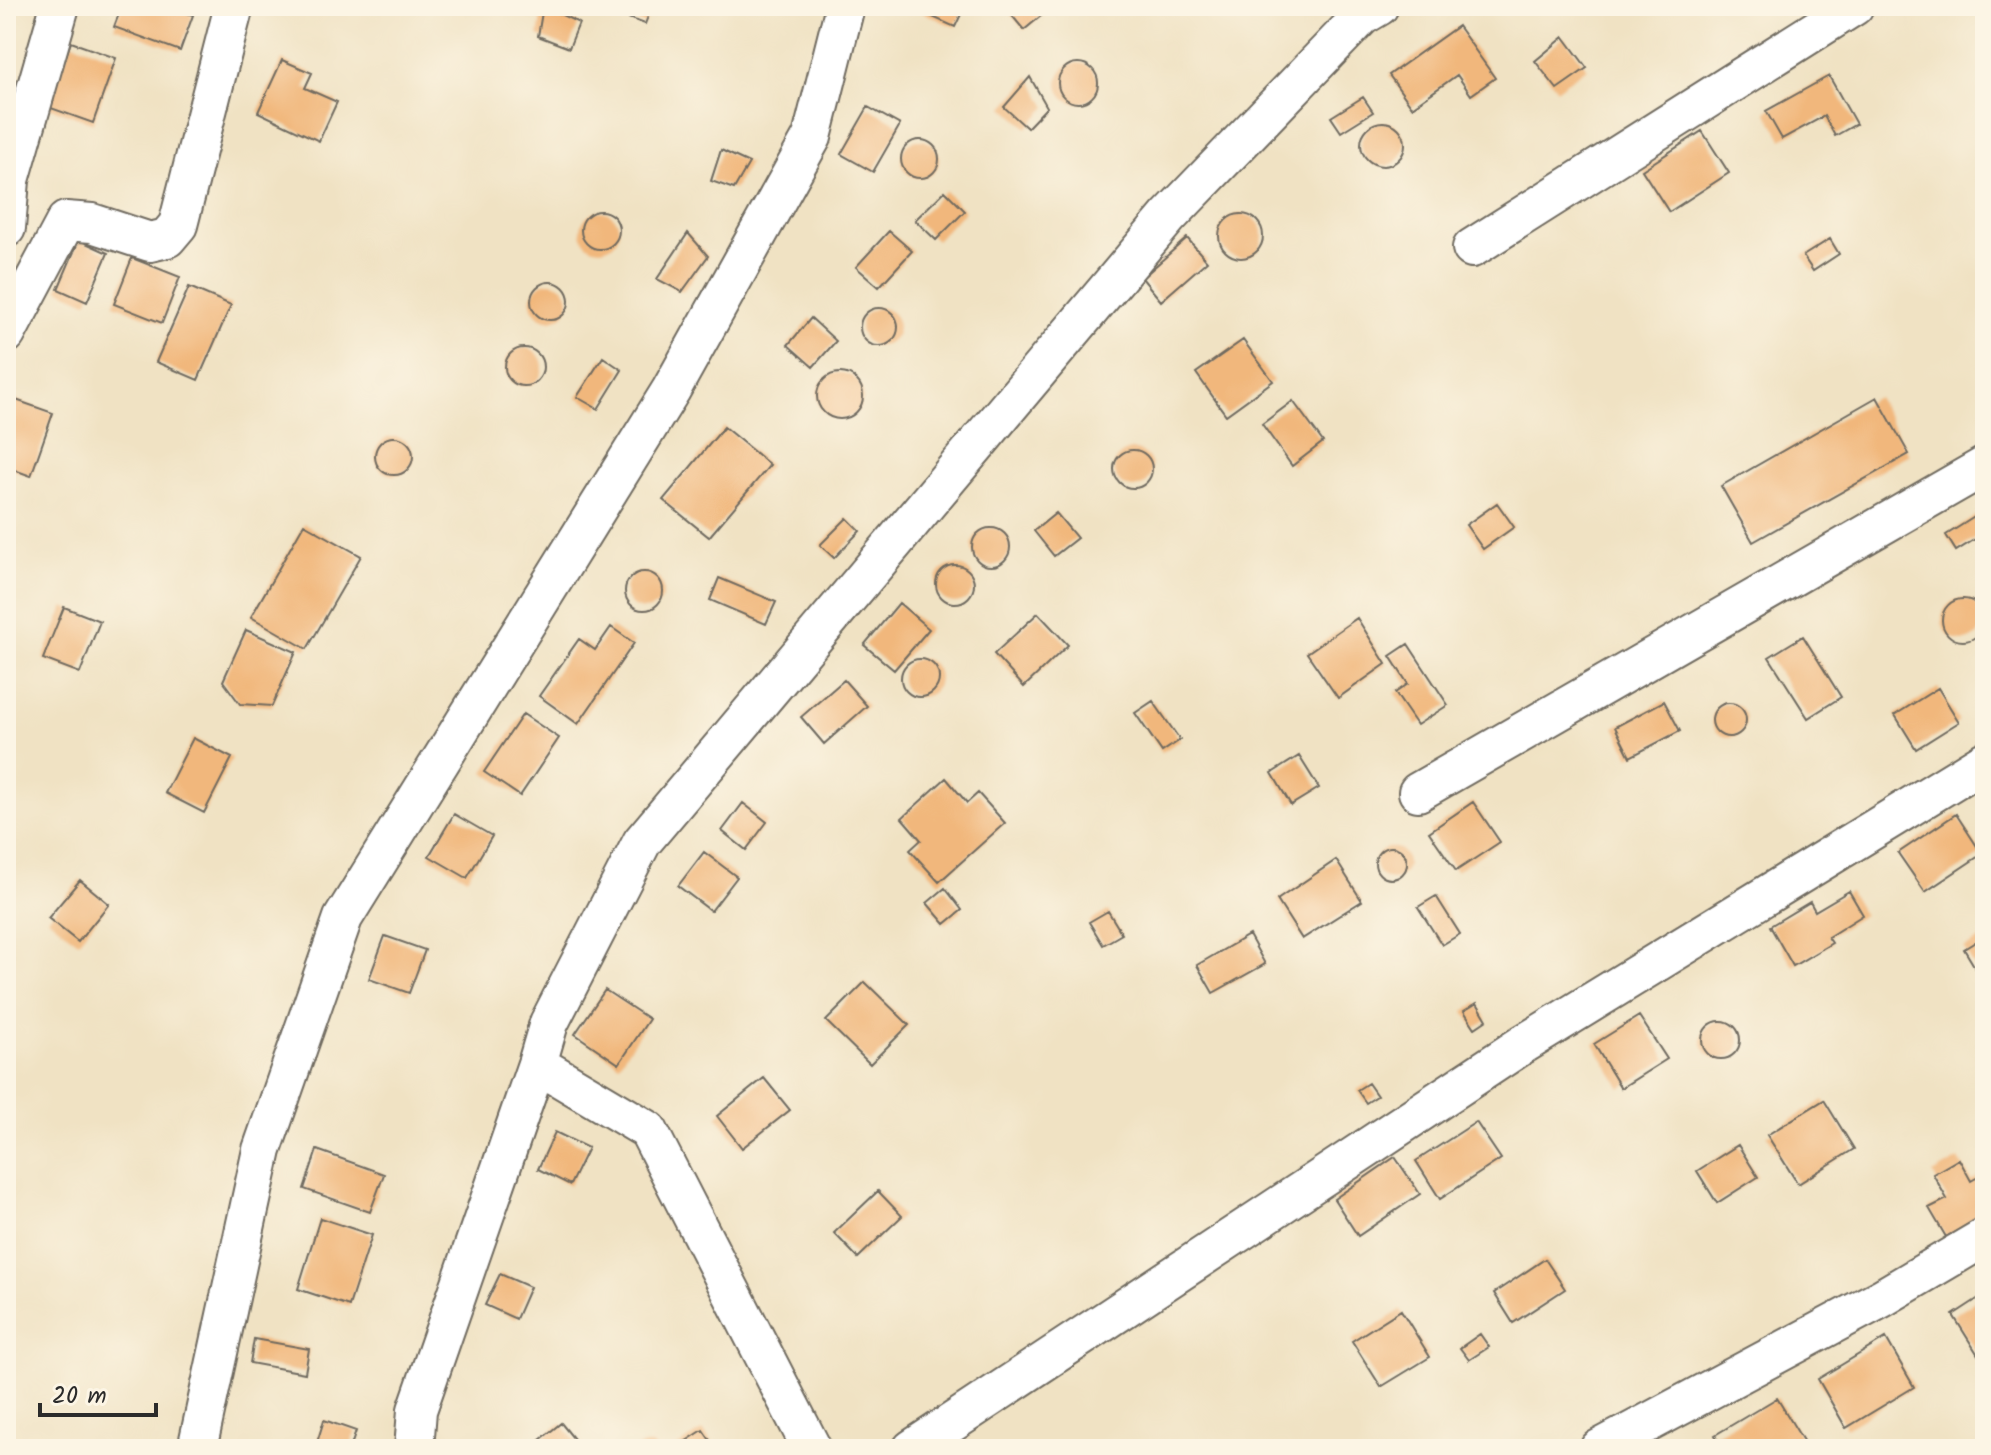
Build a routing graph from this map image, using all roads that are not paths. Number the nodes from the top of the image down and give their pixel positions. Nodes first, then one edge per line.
1 (60, 6) edge
2 (234, 6) edge
3 (845, 6) edge
4 (1379, 6) edge
5 (1854, 6) edge
6 (6, 228) edge
7 (1472, 248) dead end
8 (6, 334) edge
9 (1985, 466) edge
10 (1985, 761) edge
11 (1418, 792) dead end
12 (537, 1064) junction
13 (1985, 1237) edge
14 (197, 1449) edge
15 (414, 1449) edge
16 (812, 1449) edge
17 (912, 1449) edge
18 (1599, 1449) edge

1 - 6 street
2 - 8 street
3 - 14 street
4 - 12 street
5 - 7 street
9 - 11 street
10 - 17 street
12 - 15 street
12 - 16 street
13 - 18 street

